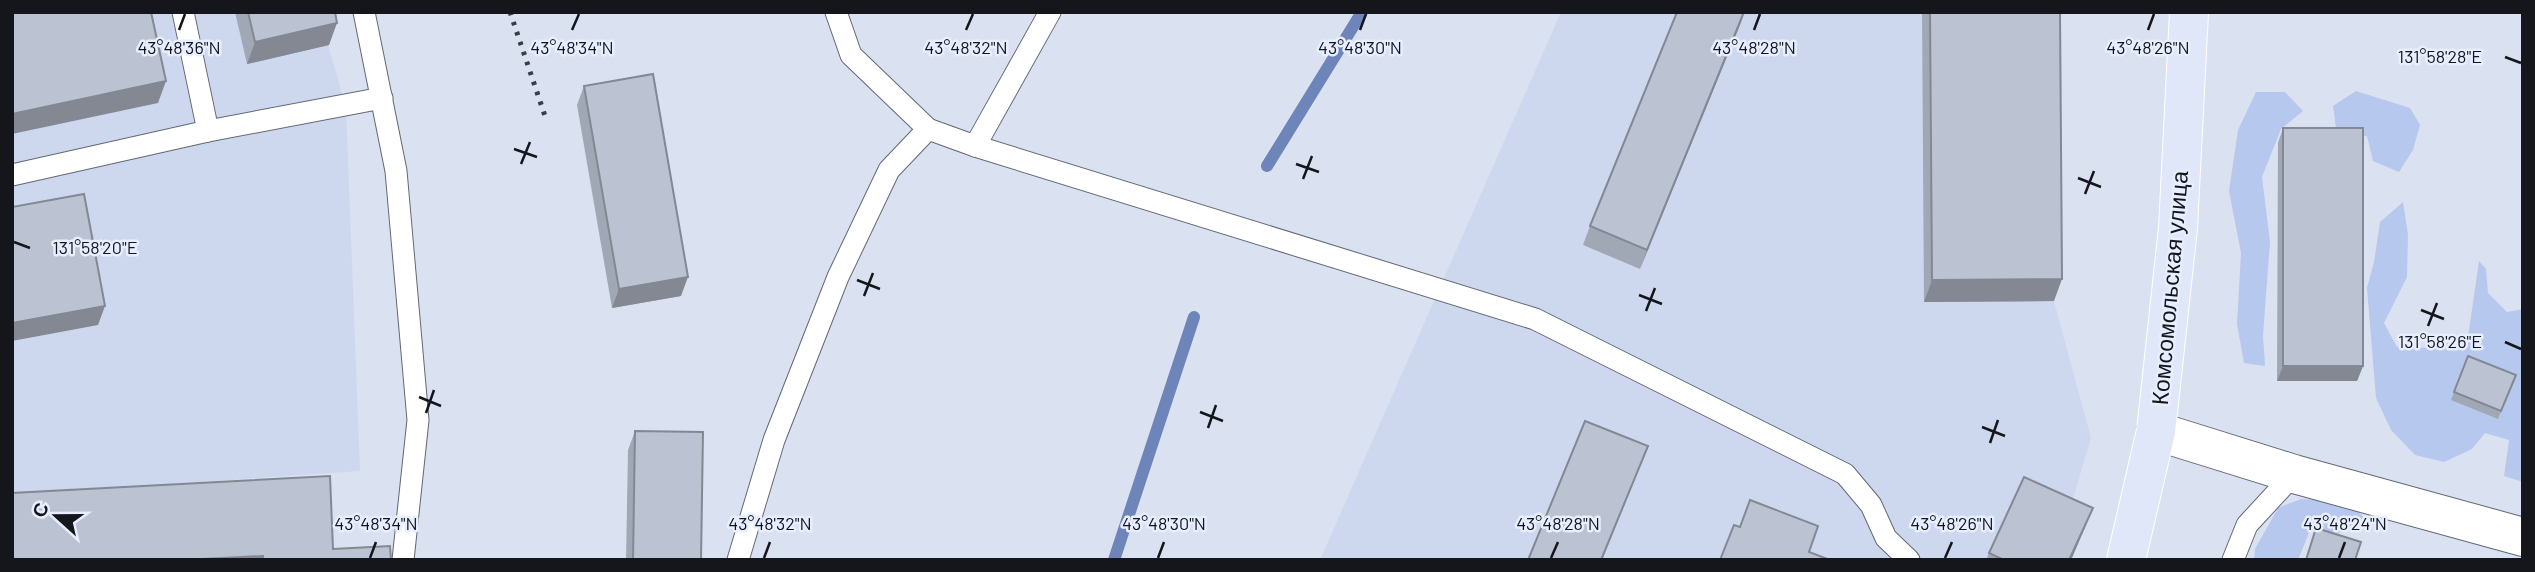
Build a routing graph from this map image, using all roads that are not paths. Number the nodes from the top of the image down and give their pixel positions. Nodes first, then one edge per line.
1 (183, 12) edge
2 (364, 12) edge
3 (836, 12) edge
4 (1050, 12) edge
5 (2189, 12) edge
6 (382, 98) junction
7 (928, 129) junction
8 (208, 131) junction
9 (975, 146) junction
10 (12, 175) edge
11 (2157, 431) junction
12 (2294, 474) junction
13 (2523, 537) edge
14 (402, 560) edge
15 (738, 560) edge
16 (1909, 560) edge
17 (2126, 560) edge
18 (2234, 560) edge

1 - 8 lane
2 - 6 lane
3 - 7 lane
4 - 9 lane
5 - 11 main road, Комсомольская улица
6 - 8 lane
6 - 14 lane
7 - 9 lane
7 - 15 lane
8 - 10 lane
9 - 16 lane
11 - 12 street
11 - 17 main road, Комсомольская улица
12 - 13 street
12 - 18 lane

